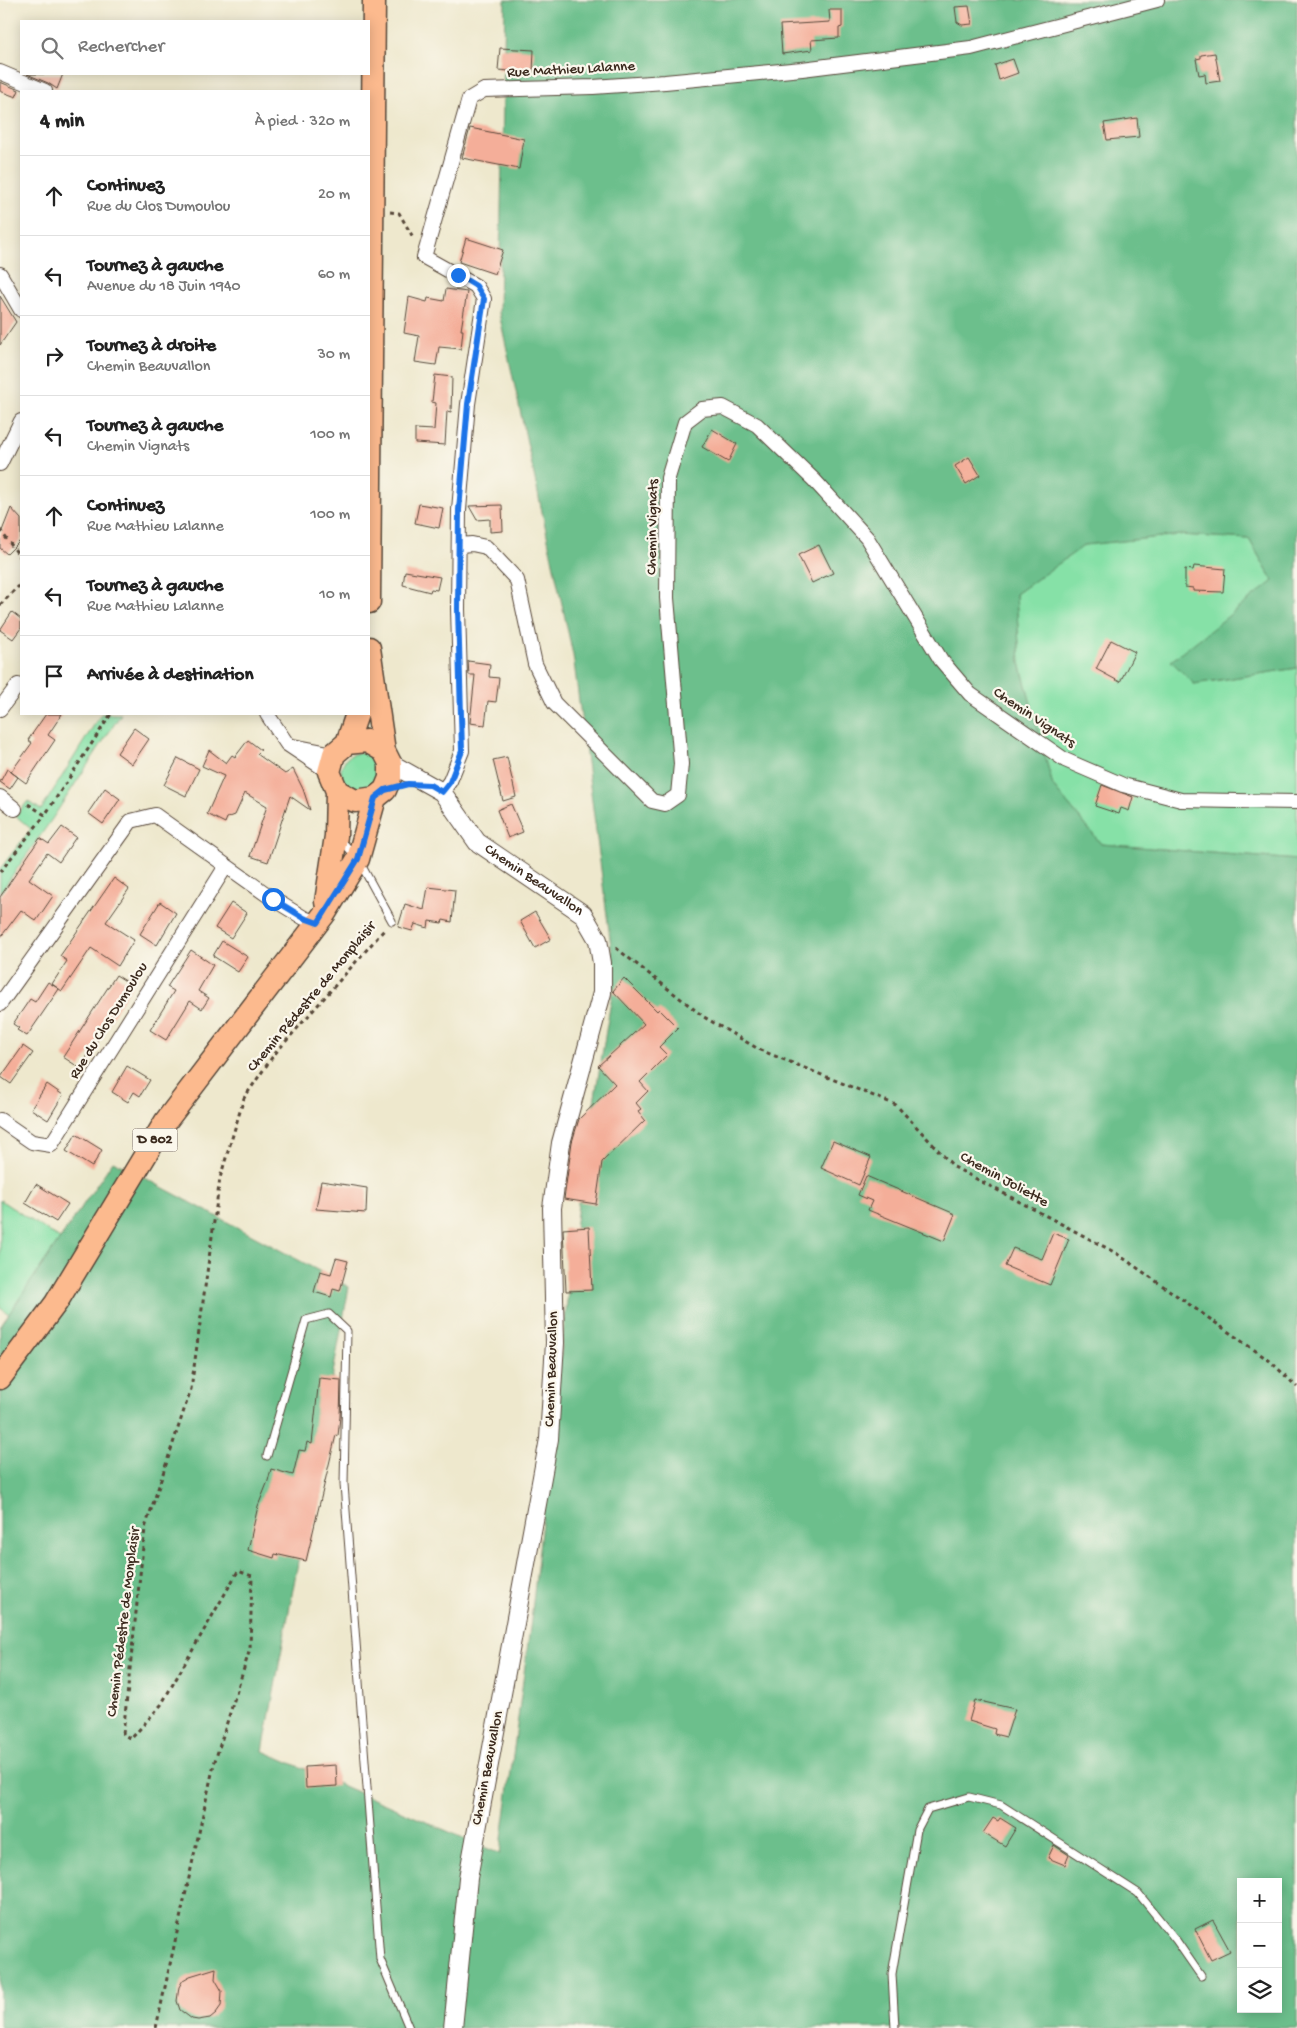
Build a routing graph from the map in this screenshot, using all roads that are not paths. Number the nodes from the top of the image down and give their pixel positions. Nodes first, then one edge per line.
1 (374, 0) edge
2 (1157, 0) edge
3 (0, 72) edge
4 (44, 90) edge
5 (371, 225) edge
6 (0, 274) edge
7 (20, 308) edge
8 (370, 414) edge
9 (20, 423) edge
10 (0, 464) edge
11 (460, 545) junction
12 (370, 654) edge
13 (18, 685) dead end
14 (0, 709) edge
15 (268, 715) edge
16 (357, 715) edge
17 (387, 757) junction
18 (337, 765) junction
19 (436, 788) junction
20 (380, 794) junction
21 (0, 797) edge
22 (1297, 802) edge
23 (16, 809) road end
24 (336, 836) junction
25 (358, 859) junction
26 (226, 866) junction
27 (321, 918) junction
28 (392, 921) road end
29 (0, 1004) edge
30 (0, 1120) edge
31 (0, 1378) edge
32 (267, 1456) dead end
33 (1201, 1976) dead end
34 (409, 2028) edge
35 (453, 2028) edge
36 (895, 2028) edge

1 - 5 main road
2 - 11 street, Rue Mathieu Lalanne
3 - 4 street
5 - 8 main road
6 - 7 street
9 - 10 street
11 - 19 street
11 - 22 street, Chemin Vignats
12 - 17 main road
13 - 14 street
15 - 18 street
16 - 18 main road, D 802
17 - 18 main road
17 - 19 street, Chemin Beauvallon
17 - 20 main road
18 - 20 main road
18 - 24 main road, D 802
19 - 20 street
19 - 35 street, Chemin Beauvallon
20 - 25 main road, D 802
21 - 23 street
24 - 25 lane
24 - 27 main road, D 802
25 - 27 main road, D 802
25 - 28 lane
26 - 27 street
26 - 29 street
26 - 30 street, Rue du Clos Dumoulou
27 - 31 main road, D 802
32 - 34 lane
33 - 36 lane

